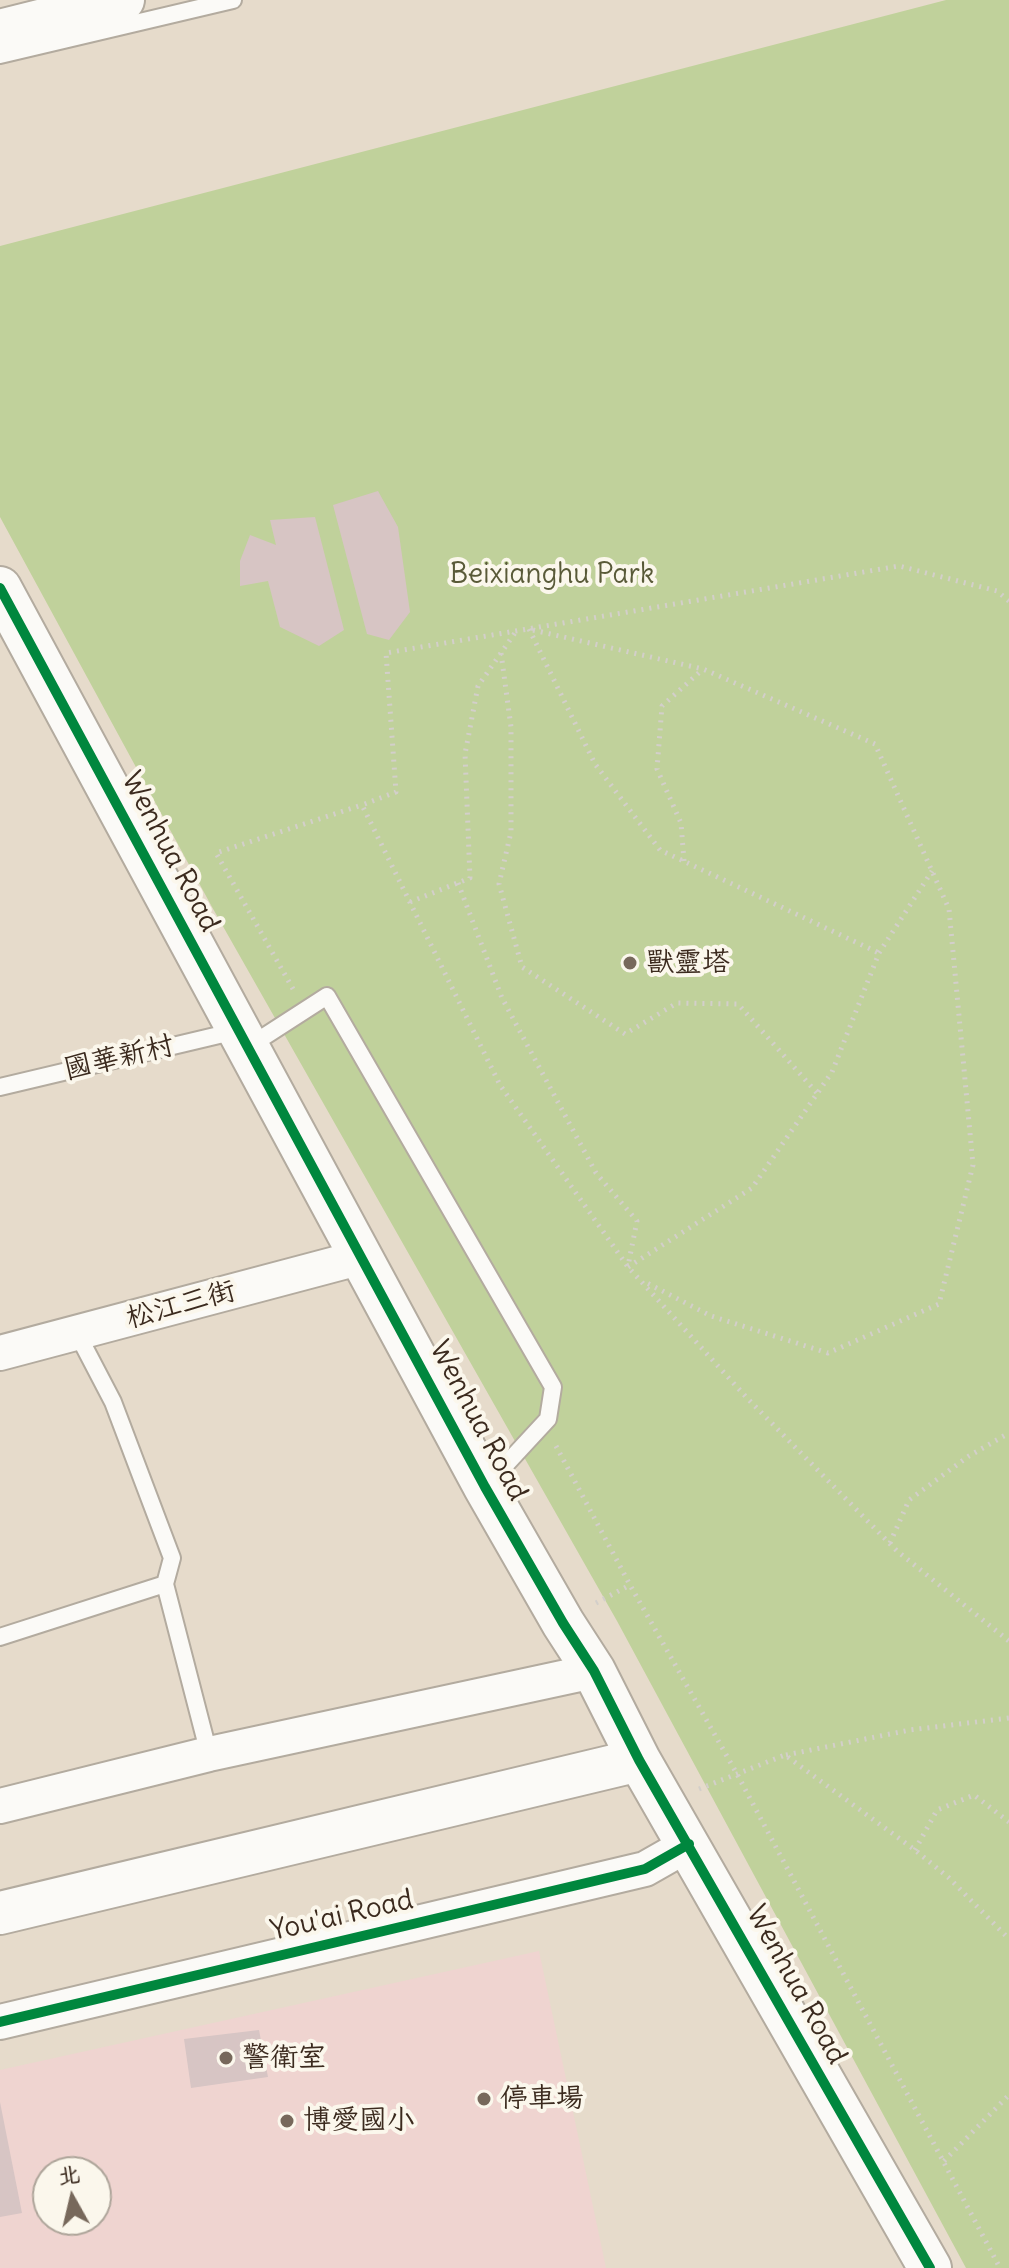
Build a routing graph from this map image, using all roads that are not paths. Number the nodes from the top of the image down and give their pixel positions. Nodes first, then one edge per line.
1 (123, 0) edge
2 (233, 0) edge
3 (0, 31) edge
4 (0, 55) edge
5 (0, 588) edge
6 (242, 1039) junction
7 (0, 1087) edge
8 (362, 1257) junction
9 (77, 1333) junction
10 (0, 1353) edge
11 (485, 1487) junction
12 (165, 1584) junction
13 (0, 1637) edge
14 (594, 1671) junction
15 (209, 1754) junction
16 (639, 1760) junction
17 (0, 1806) edge
18 (689, 1844) junction
19 (0, 1913) edge
20 (0, 2022) edge
21 (930, 2268) edge

1 - 3 street
2 - 4 lane
5 - 6 street, Wenhua Road
6 - 7 lane, 國華新村
6 - 8 street, Wenhua Road
6 - 11 lane, 國華新村
8 - 9 street, 松江三街
8 - 11 street, Wenhua Road
9 - 10 street, 松江三街
9 - 12 lane
11 - 14 street, Wenhua Road
12 - 13 lane
12 - 15 lane
14 - 15 street
14 - 16 street, Wenhua Road
15 - 17 street
16 - 18 street, Wenhua Road
16 - 19 street
18 - 20 street, You'ai Road
18 - 21 street, Wenhua Road

